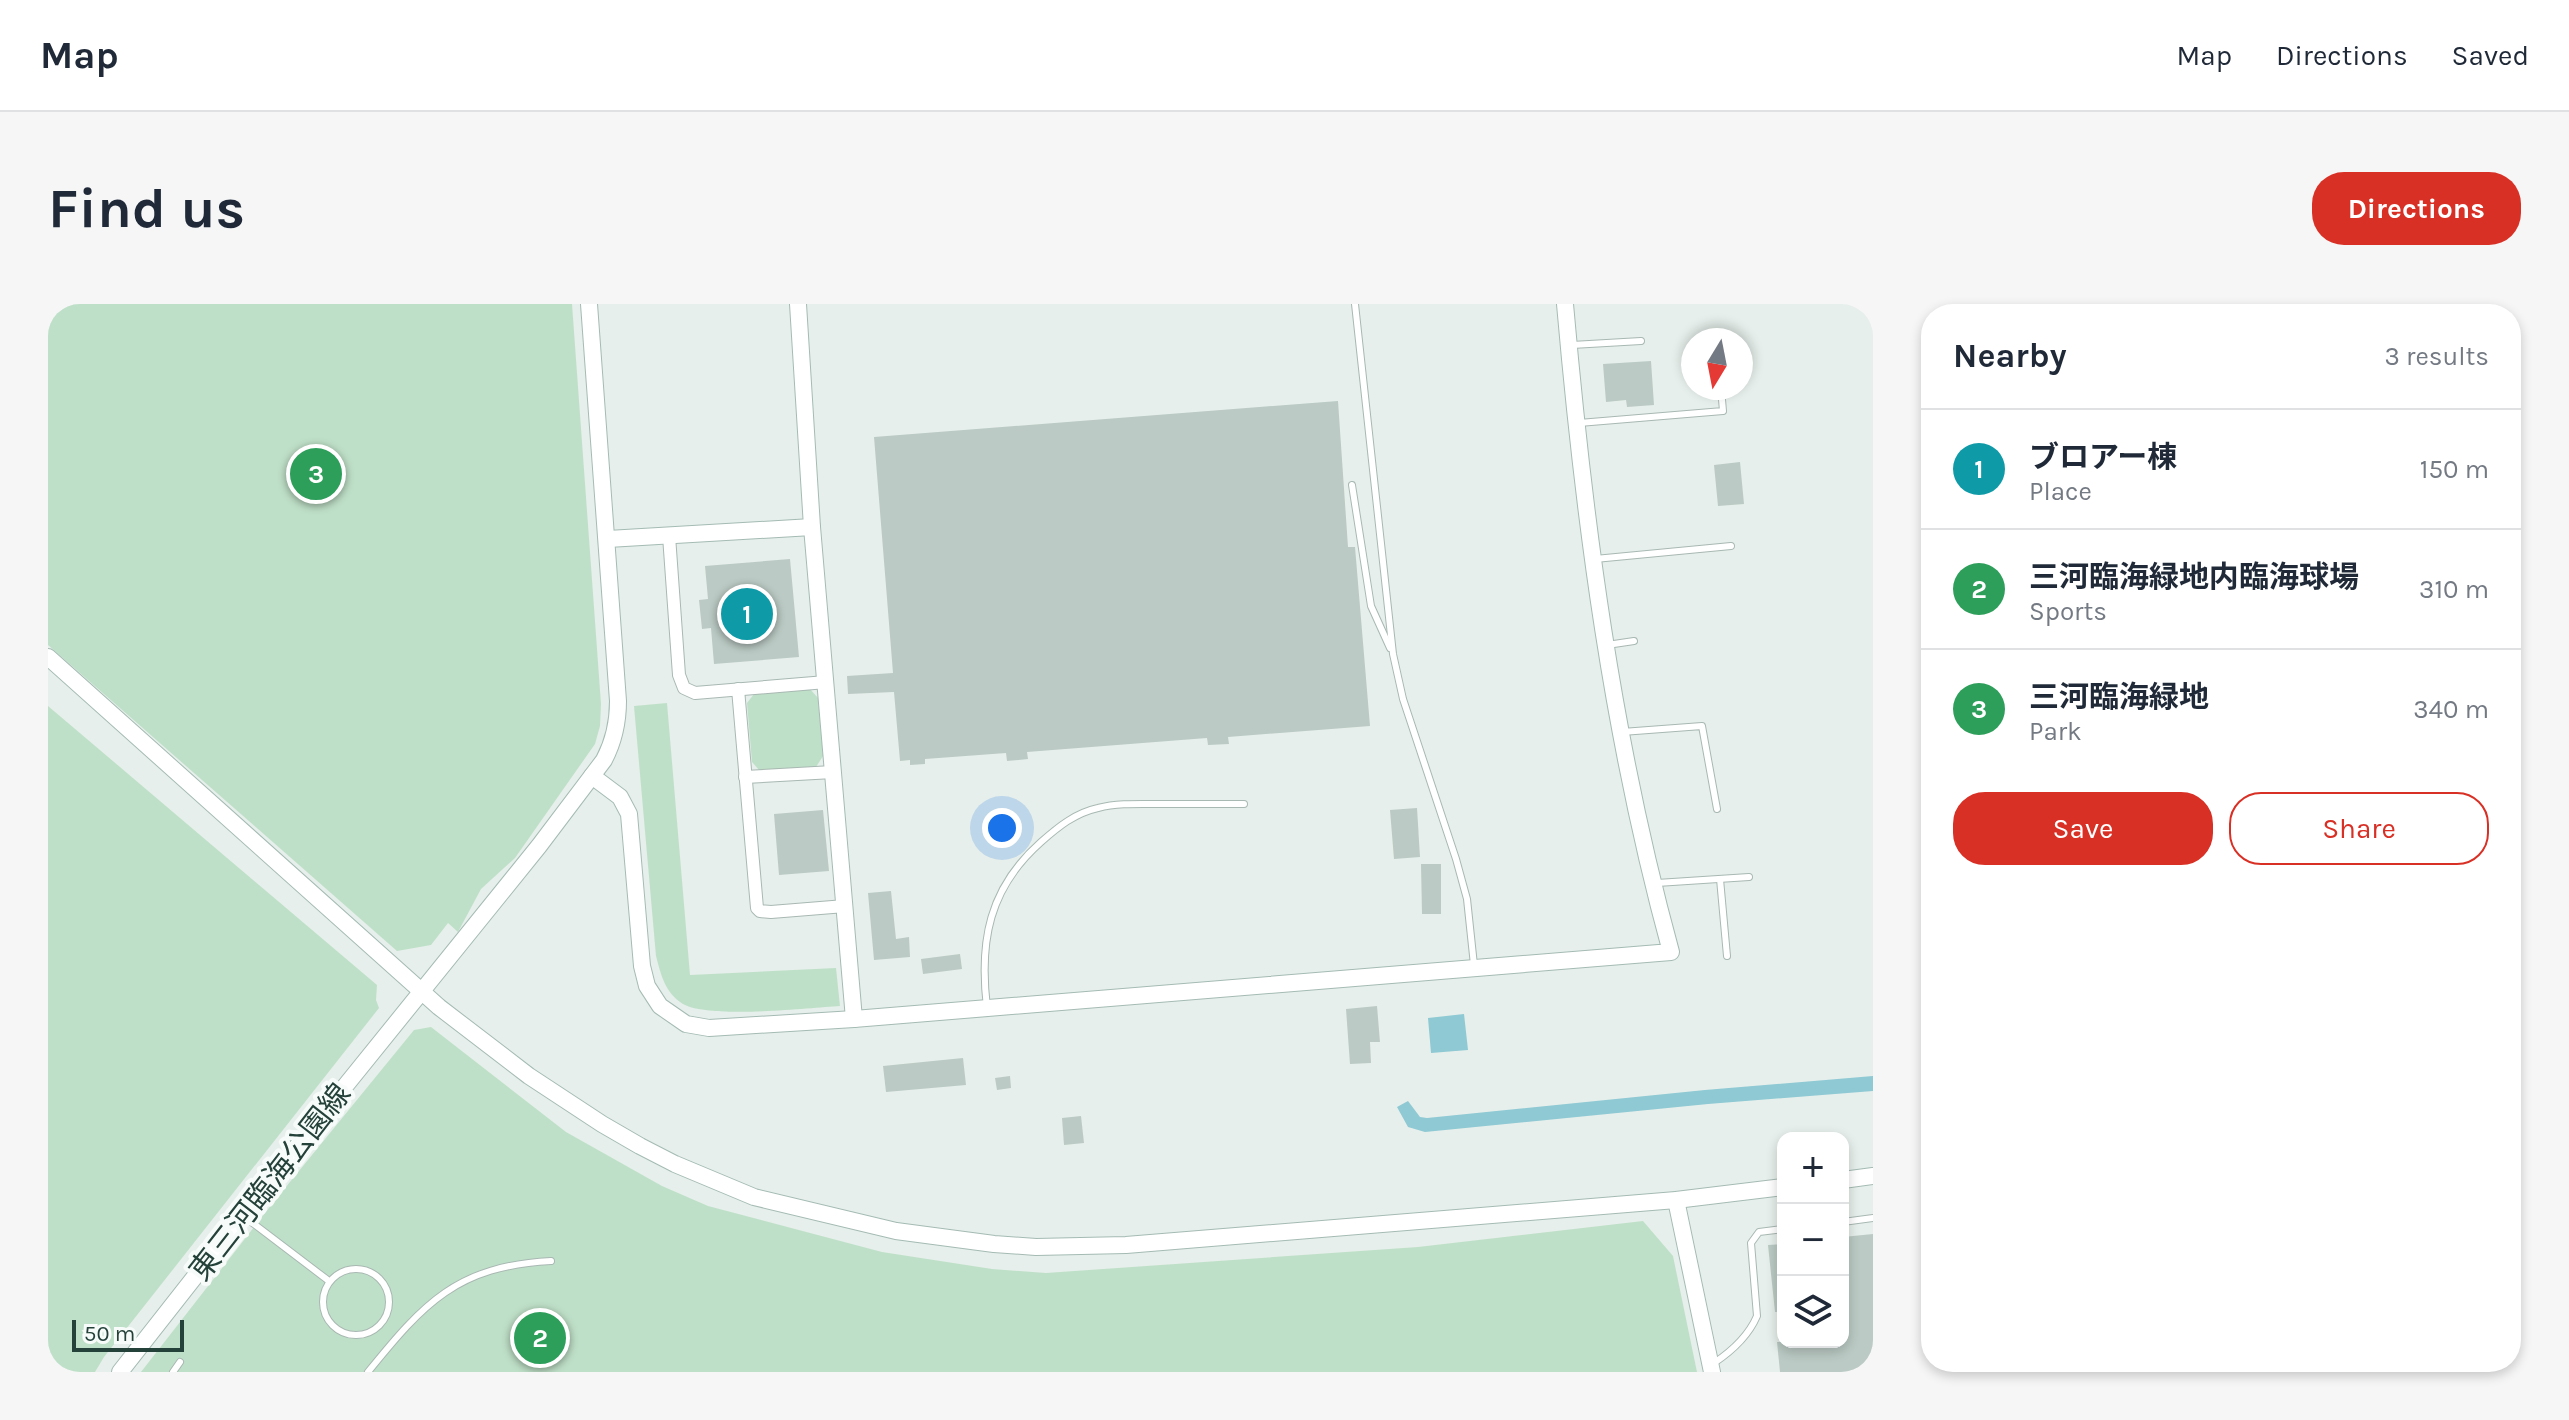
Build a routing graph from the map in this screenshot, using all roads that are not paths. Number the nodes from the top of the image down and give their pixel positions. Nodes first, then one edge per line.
1 (589, 304) edge
2 (798, 304) edge
3 (1355, 304) edge
4 (1565, 304) edge
5 (1641, 341) dead end
6 (1569, 345) junction
7 (1722, 400) edge
8 (1575, 423) junction
9 (1352, 485) dead end
10 (812, 527) junction
11 (669, 536) junction
12 (608, 539) junction
13 (1731, 546) dead end
14 (1593, 559) junction
15 (1634, 641) dead end
16 (1607, 645) junction
17 (1393, 654) junction
18 (48, 657) edge
19 (826, 682) junction
20 (738, 689) junction
21 (1622, 732) junction
22 (833, 772) junction
23 (592, 776) junction
24 (745, 777) junction
25 (1244, 804) dead end
26 (1717, 809) dead end
27 (1749, 877) dead end
28 (1720, 879) junction
29 (1652, 883) junction
30 (845, 906) junction
31 (1727, 956) dead end
32 (1474, 968) junction
33 (422, 993) junction
34 (988, 1008) junction
35 (854, 1019) junction
36 (1873, 1176) edge
37 (1849, 1179) edge
38 (1777, 1188) edge
39 (1676, 1200) junction
40 (243, 1216) junction
41 (1873, 1218) edge
42 (1849, 1221) edge
43 (1777, 1230) edge
44 (551, 1261) dead end
45 (329, 1281) junction
46 (180, 1362) dead end
47 (1711, 1368) edge
48 (120, 1372) edge
49 (173, 1372) edge
50 (368, 1372) edge

1 - 12 street, 東三河臨海公園線
2 - 10 street
3 - 17 lane
4 - 6 street
5 - 6 lane
6 - 8 street
7 - 8 lane
8 - 14 street
9 - 17 lane
10 - 11 street
10 - 19 street
11 - 12 street
11 - 20 street
12 - 23 street, 東三河臨海公園線
13 - 14 lane
14 - 16 street
15 - 16 lane
16 - 21 street
17 - 32 lane
18 - 33 street
19 - 20 street
19 - 22 street
20 - 24 street
21 - 26 lane
21 - 29 street
22 - 24 street
22 - 30 street
23 - 33 street, 東三河臨海公園線
23 - 35 street
24 - 30 street
25 - 34 lane
27 - 28 lane
28 - 29 lane
28 - 31 lane
29 - 32 street
30 - 35 street
32 - 34 street
33 - 39 street
33 - 40 street, 東三河臨海公園線
34 - 35 street
36 - 37 street
38 - 39 street
39 - 47 street
40 - 45 lane
40 - 48 street, 東三河臨海公園線
41 - 42 lane
43 - 47 lane
44 - 50 lane
45 - 45 lane
46 - 49 lane

